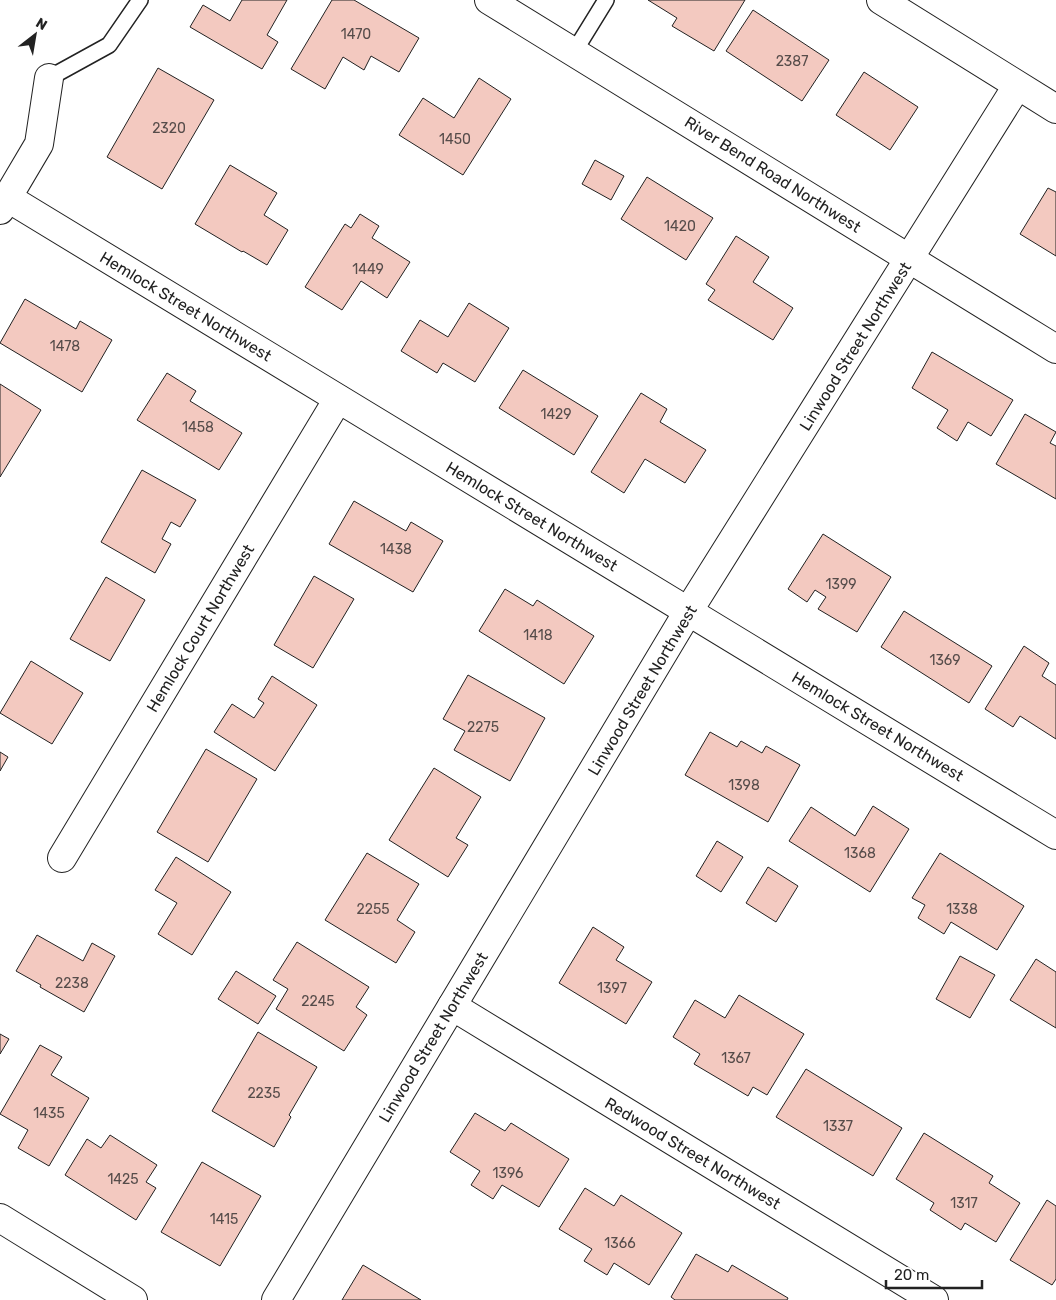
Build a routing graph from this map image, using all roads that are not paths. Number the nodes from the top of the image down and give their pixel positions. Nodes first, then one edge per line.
1 (140, 0) edge
2 (489, 0) edge
3 (606, 0) edge
4 (881, 0) edge
5 (574, 52) junction
6 (49, 78) joint
7 (1017, 86) junction
8 (1056, 109) edge
9 (4, 204) edge
10 (909, 258) junction
11 (1056, 349) edge
12 (338, 399) junction
13 (689, 610) junction
14 (1056, 835) edge
15 (62, 858) dead end
16 (452, 1006) junction
17 (0, 1218) edge
18 (133, 1300) edge
19 (276, 1300) edge
20 (934, 1300) edge

1 - 6 lane
2 - 5 street, River Bend Road Northwest
3 - 5 lane
4 - 7 street
5 - 10 street, River Bend Road Northwest
6 - 9 street
7 - 8 street
7 - 10 street, Linwood Street Northwest
9 - 12 street, Hemlock Street Northwest
10 - 11 street, River Bend Road Northwest
10 - 13 street, Linwood Street Northwest
12 - 13 street, Hemlock Street Northwest
12 - 15 street, Hemlock Court Northwest
13 - 14 street, Hemlock Street Northwest
13 - 16 street, Linwood Street Northwest
16 - 19 street, Linwood Street Northwest
16 - 20 street, Redwood Street Northwest
17 - 18 street

